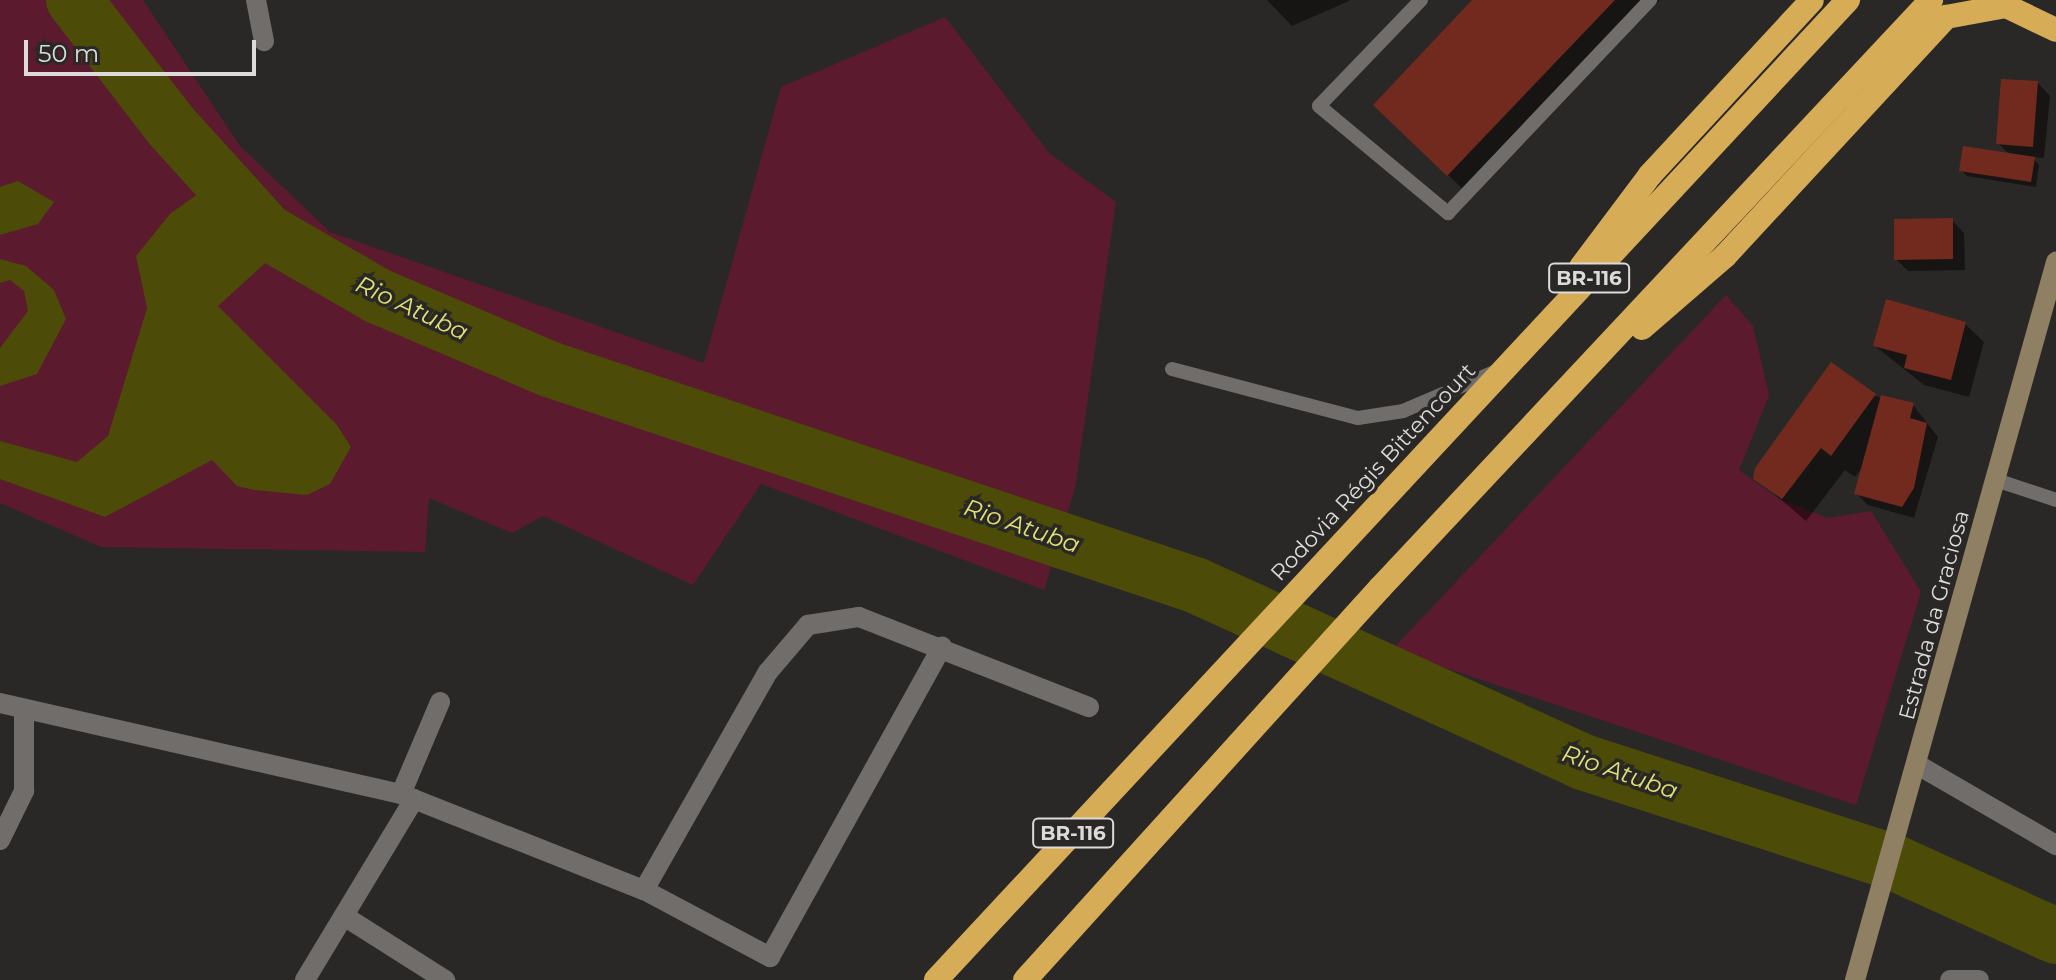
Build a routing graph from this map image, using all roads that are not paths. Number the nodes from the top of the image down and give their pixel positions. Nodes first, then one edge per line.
1 (256, 0) edge
2 (1421, 0) edge
3 (1650, 0) edge
4 (1812, 0) edge
5 (1848, 0) edge
6 (1931, 0) edge
7 (2056, 5) edge
8 (2006, 6) junction
9 (2056, 30) edge
10 (264, 41) dead end
11 (2056, 262) edge
12 (1508, 366) junction
13 (1172, 369) dead end
14 (1549, 408) junction
15 (1996, 480) junction
16 (2056, 500) edge
17 (942, 647) junction
18 (440, 702) dead end
19 (0, 703) edge
20 (1089, 707) dead end
21 (24, 714) junction
22 (1918, 765) junction
23 (408, 797) junction
24 (0, 840) edge
25 (2056, 845) edge
26 (644, 890) junction
27 (344, 916) junction
28 (305, 980) edge
29 (445, 980) edge
30 (936, 980) edge
31 (1025, 980) edge
32 (1855, 980) edge
33 (1950, 980) edge
34 (1979, 980) edge

1 - 10 street
2 - 3 lane
4 - 12 highway
5 - 12 highway, Rodovia Régis Bittencourt / BR-116
6 - 14 highway, BR-116
7 - 8 highway
8 - 9 highway
8 - 14 highway
11 - 15 main road, Estrada da Graciosa
12 - 13 lane
12 - 30 highway, Rodovia Régis Bittencourt / BR-116
14 - 31 highway, BR-116
15 - 16 lane
15 - 22 main road, Estrada da Graciosa
17 - 20 street
17 - 26 street
17 - 26 street
18 - 23 street
19 - 21 street
21 - 23 street
21 - 24 street
22 - 25 street
22 - 32 main road, Estrada da Graciosa
23 - 26 street
23 - 27 street
27 - 28 street
27 - 29 street
33 - 34 street

